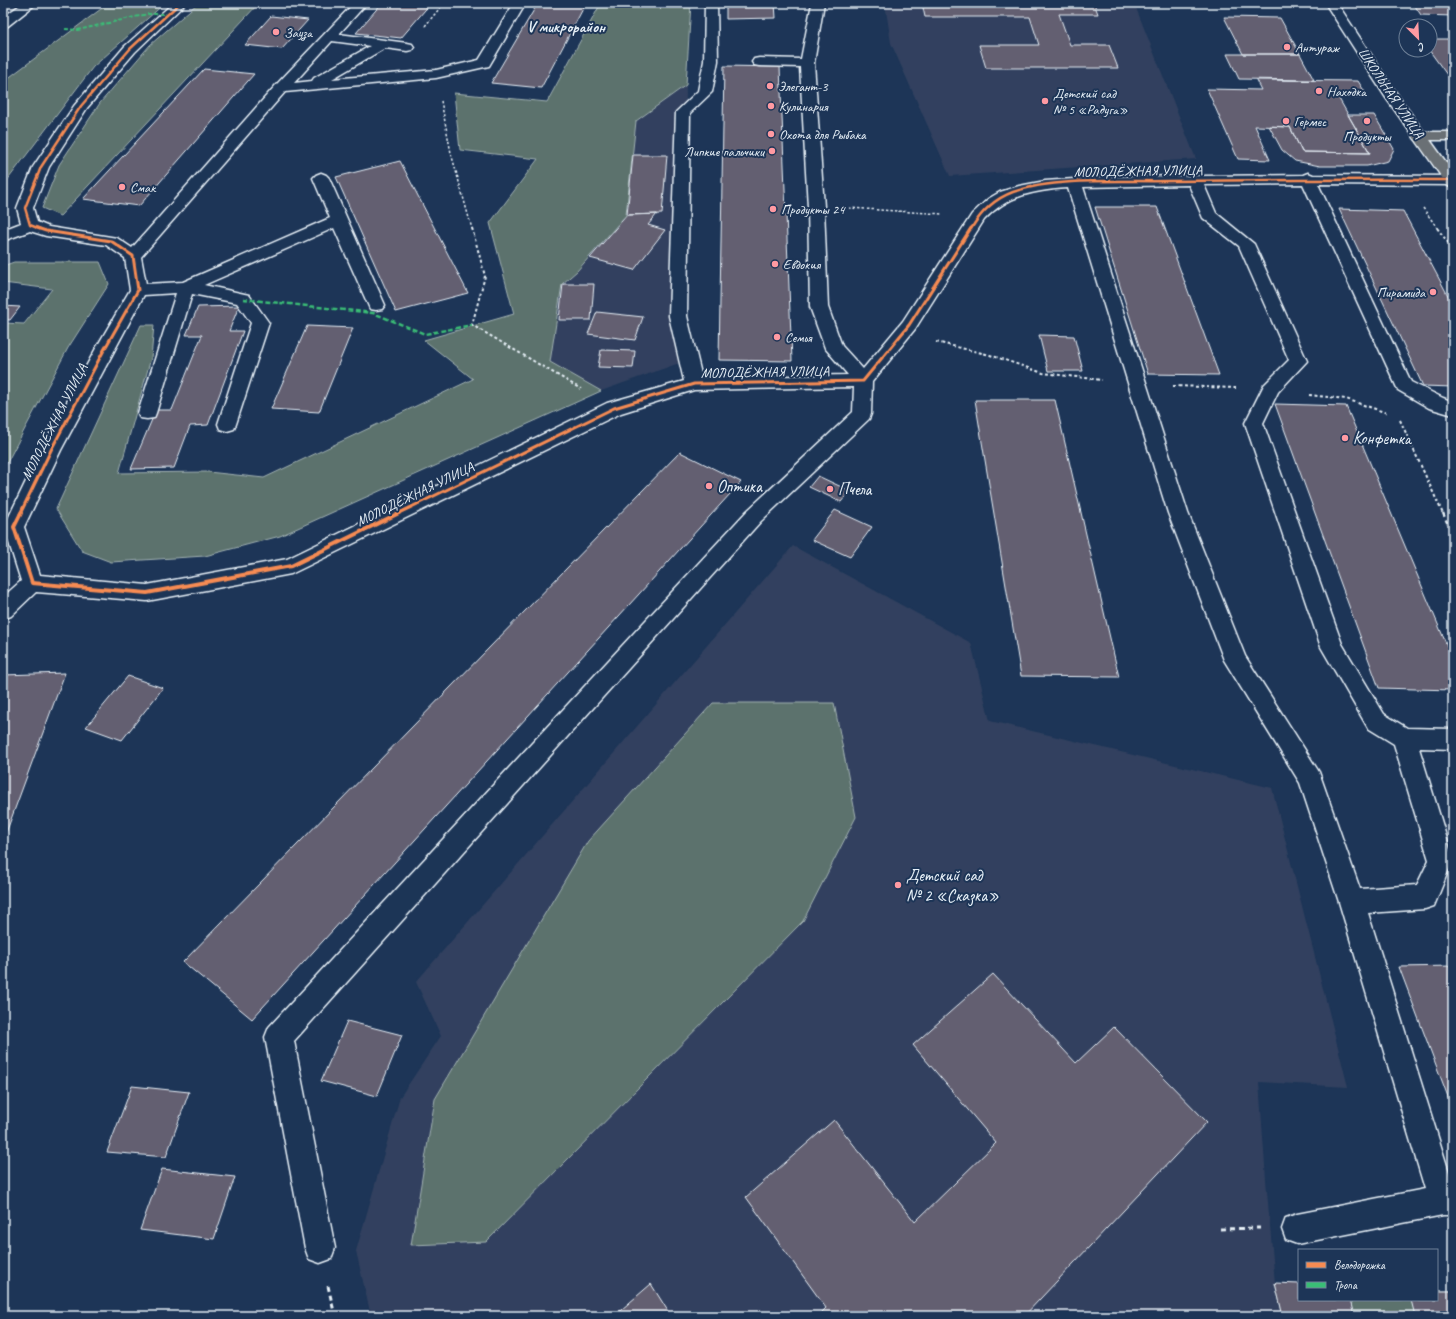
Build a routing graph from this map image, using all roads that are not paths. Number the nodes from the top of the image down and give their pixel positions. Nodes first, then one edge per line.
1 (31, 3) edge
2 (180, 3) edge
3 (361, 3) edge
4 (520, 3) edge
5 (711, 3) edge
6 (818, 3) edge
7 (1331, 3) edge
8 (3, 23) edge
9 (329, 38) junction
10 (383, 44) junction
11 (408, 47) dead end
12 (760, 62) dead end
13 (807, 63) junction
14 (313, 85) junction
15 (281, 88) junction
16 (1420, 136) junction
17 (1453, 136) edge
18 (321, 178) dead end
19 (1308, 178) junction
20 (1195, 181) junction
21 (1452, 182) edge
22 (1074, 183) junction
23 (339, 220) junction
24 (30, 224) junction
25 (3, 236) edge
26 (133, 256) junction
27 (186, 287) junction
28 (138, 290) junction
29 (376, 304) dead end
30 (863, 381) junction
31 (694, 384) junction
32 (1453, 409) edge
33 (147, 414) dead end
34 (227, 424) dead end
35 (32, 583) junction
36 (3, 610) edge
37 (1404, 738) junction
38 (1453, 739) edge
39 (1352, 902) junction
40 (1448, 1200) edge
41 (1296, 1228) dead end
42 (320, 1248) dead end

1 - 8 street
2 - 24 street
3 - 9 street
4 - 14 street
5 - 31 street
6 - 13 street
7 - 16 street, ШКОЛЬНАЯ УЛИЦА
9 - 10 street
9 - 15 street
10 - 11 street
10 - 14 street
12 - 13 street
13 - 30 street
14 - 15 street
15 - 26 street
16 - 17 main road
16 - 21 main road, ШКОЛЬНАЯ УЛИЦА
18 - 23 street
19 - 20 street, МОЛОДЁЖНАЯ УЛИЦА
19 - 21 street, МОЛОДЁЖНАЯ УЛИЦА
19 - 32 street
20 - 22 street, МОЛОДЁЖНАЯ УЛИЦА
20 - 37 street
22 - 30 street, МОЛОДЁЖНАЯ УЛИЦА
22 - 39 street
23 - 27 street
23 - 29 street
24 - 25 street
24 - 26 street
26 - 28 street
27 - 28 street
27 - 33 street
27 - 34 street
28 - 35 street, МОЛОДЁЖНАЯ УЛИЦА
30 - 31 street, МОЛОДЁЖНАЯ УЛИЦА
30 - 42 street
31 - 35 street, МОЛОДЁЖНАЯ УЛИЦА
35 - 36 street
37 - 38 street
37 - 39 street
39 - 40 street
40 - 41 street

